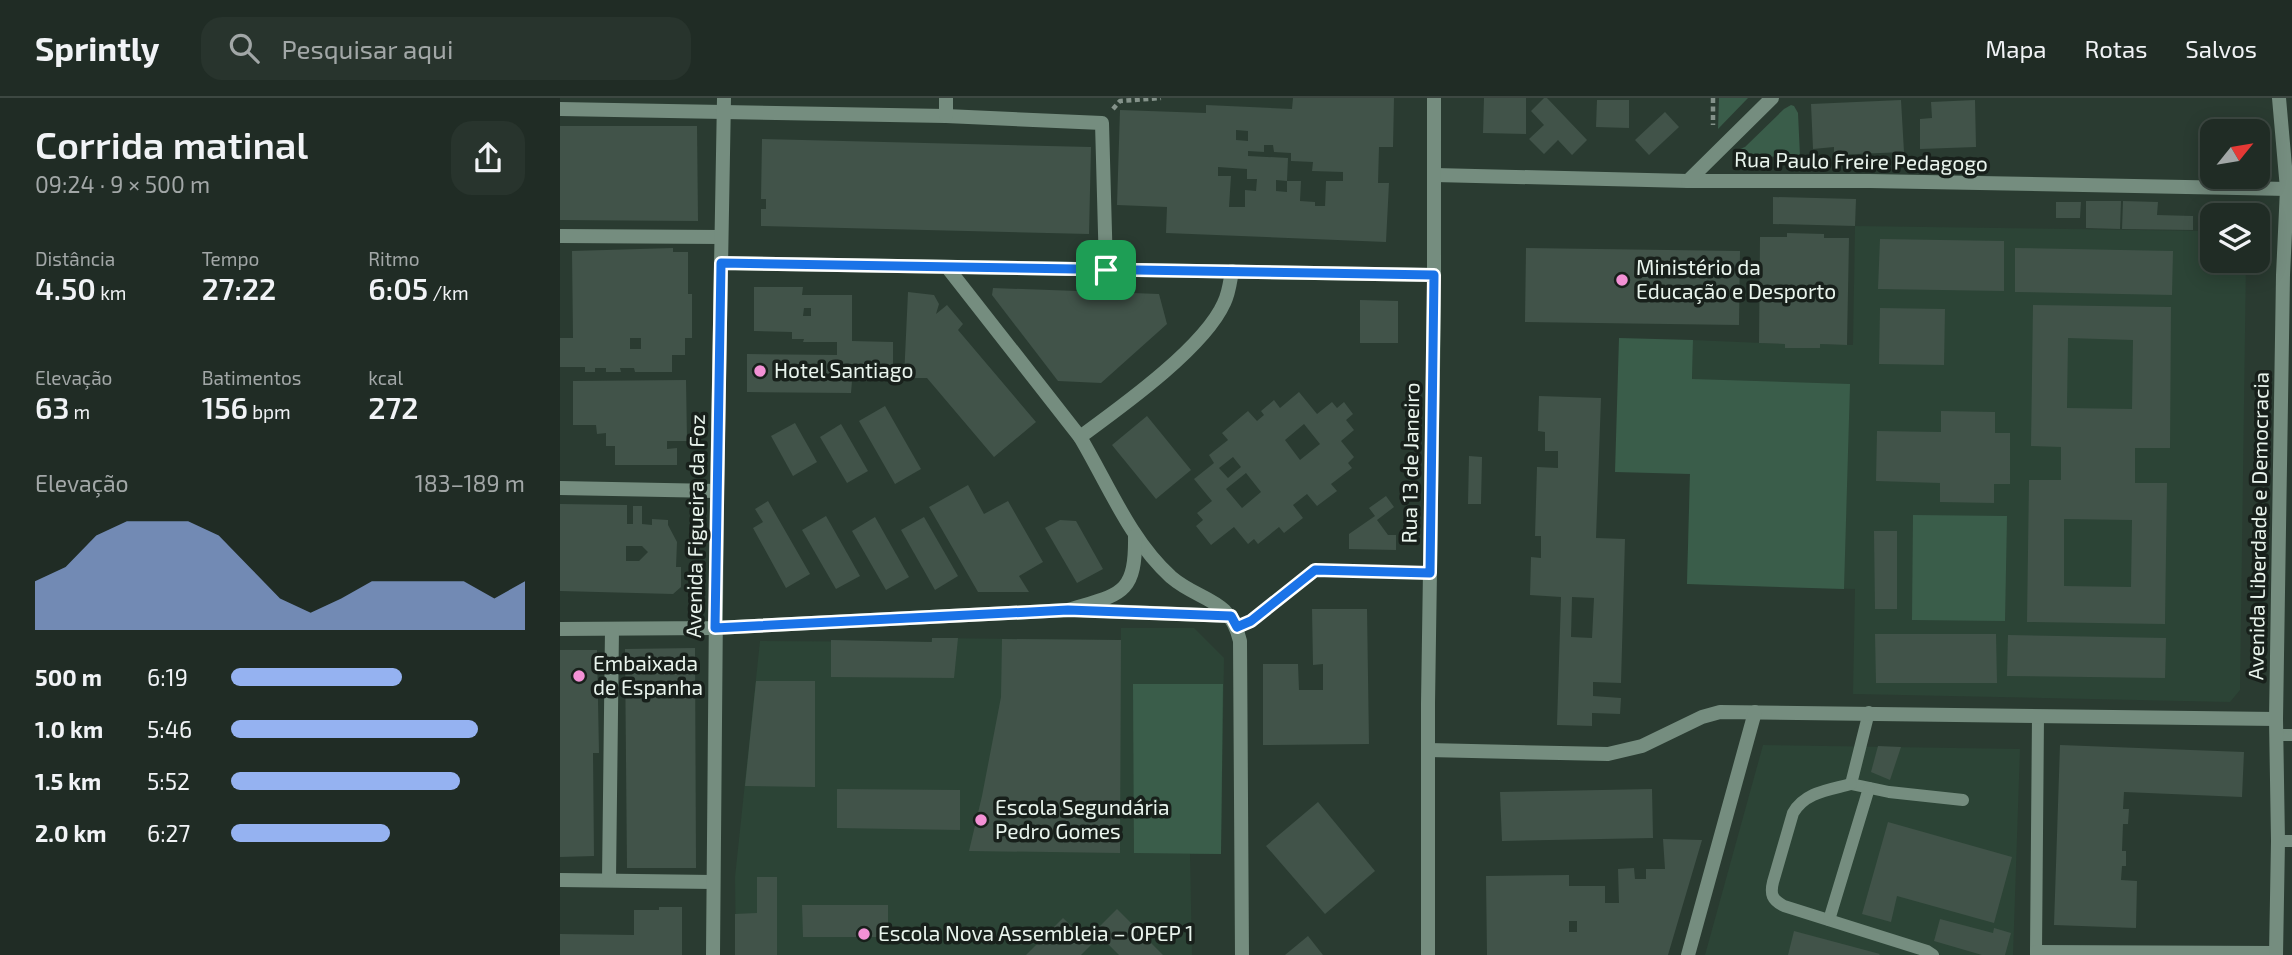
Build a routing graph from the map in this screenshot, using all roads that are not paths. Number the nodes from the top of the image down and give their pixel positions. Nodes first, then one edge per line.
1 (946, 98) edge
2 (1434, 98) edge
3 (1772, 98) edge
4 (2279, 98) edge
5 (724, 105) edge
6 (560, 109) edge
7 (946, 116) junction
8 (1435, 175) junction
9 (1688, 181) junction
10 (2289, 189) edge
11 (560, 236) edge
12 (721, 237) junction
13 (721, 263) junction
14 (947, 267) junction
15 (1106, 270) junction
16 (1232, 271) junction
17 (1434, 275) junction
18 (2288, 329) edge
19 (1080, 437) junction
20 (2286, 478) edge
21 (560, 488) edge
22 (717, 491) junction
23 (1135, 536) junction
24 (1430, 573) junction
25 (1068, 610) junction
26 (1234, 622) junction
27 (715, 628) junction
28 (560, 629) edge
29 (612, 629) junction
30 (1755, 712) junction
31 (1869, 712) junction
32 (2038, 716) junction
33 (2276, 719) junction
34 (2277, 735) junction
35 (2292, 735) edge
36 (1428, 750) junction
37 (1851, 784) junction
38 (1869, 788) junction
39 (1963, 800) dead end
40 (2285, 841) edge
41 (560, 880) edge
42 (609, 880) junction
43 (713, 882) junction
44 (1829, 920) junction
45 (2036, 953) edge
46 (2276, 953) edge
47 (713, 955) edge
48 (1242, 955) edge
49 (1428, 955) edge
50 (1688, 955) edge
51 (1933, 955) edge

1 - 7 street
2 - 8 street, Rua 13 de Janeiro
3 - 9 street
4 - 10 street, Avenida Liberdade e Democracia
5 - 6 street
5 - 7 street
5 - 12 street, Avenida Figueira da Foz
7 - 15 street
8 - 9 street, Rua Paulo Freire Pedagogo
8 - 17 street, Rua 13 de Janeiro
9 - 10 street, Rua Paulo Freire Pedagogo
10 - 18 street, Avenida Liberdade e Democracia
11 - 12 street
12 - 13 street, Avenida Figueira da Foz
13 - 14 street
13 - 22 street, Avenida Figueira da Foz
14 - 15 street
14 - 19 street
15 - 16 street
16 - 17 street
16 - 19 street
17 - 24 street, Rua 13 de Janeiro
18 - 20 street, Avenida Liberdade e Democracia
19 - 23 street
20 - 33 street, Avenida Liberdade e Democracia
21 - 22 street
22 - 27 street, Avenida Figueira da Foz
23 - 25 street
23 - 26 street
24 - 26 lane
24 - 36 street, Rua 13 de Janeiro
25 - 26 street
25 - 27 street
26 - 48 street
27 - 29 street
27 - 43 street, Avenida Figueira da Foz
28 - 29 street
29 - 42 street
30 - 31 street
30 - 36 street
30 - 50 street
31 - 32 street
31 - 37 lane
32 - 33 street
32 - 45 lane
33 - 34 street, Avenida Liberdade e Democracia
34 - 35 lane
34 - 40 street, Avenida Liberdade e Democracia
36 - 49 street, Rua 13 de Janeiro
37 - 38 lane
37 - 44 lane
38 - 39 lane
38 - 44 lane
40 - 46 street, Avenida Liberdade e Democracia
41 - 42 street
42 - 43 street
43 - 47 street, Avenida Figueira da Foz
44 - 51 lane
45 - 46 lane

